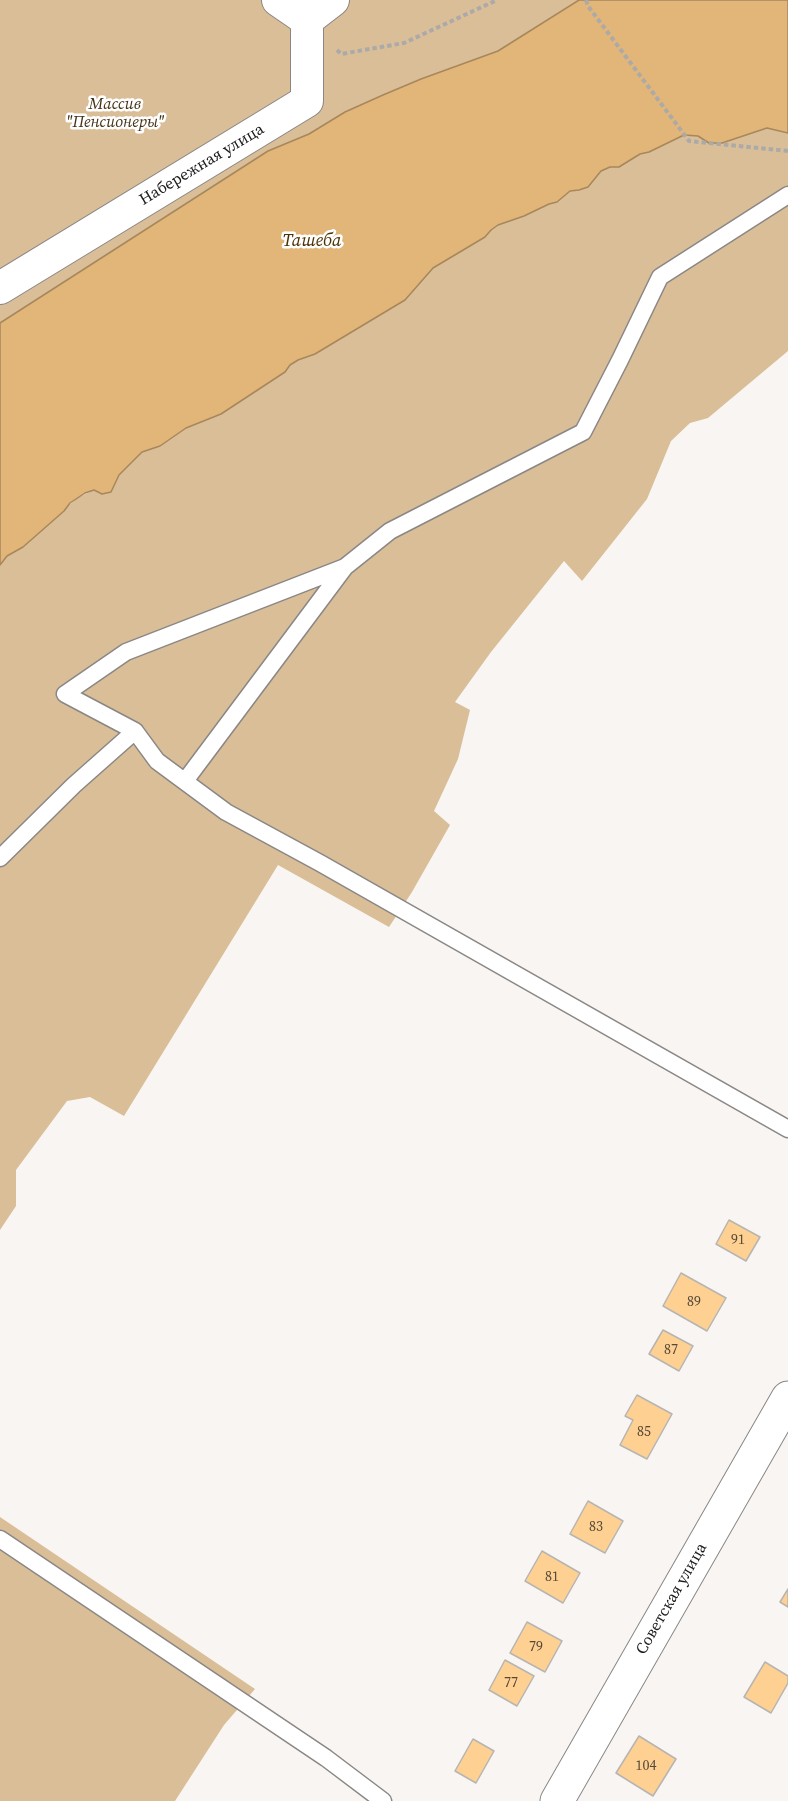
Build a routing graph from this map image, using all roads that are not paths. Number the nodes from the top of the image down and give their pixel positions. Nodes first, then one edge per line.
1 (278, 0) edge
2 (333, 0) edge
3 (308, 20) junction
4 (788, 195) edge
5 (0, 288) edge
6 (345, 567) junction
7 (135, 730) junction
8 (185, 782) junction
9 (0, 858) edge
10 (788, 1129) edge
11 (788, 1398) edge
12 (0, 1539) edge
13 (383, 1801) edge
14 (557, 1801) edge

1 - 3 street
2 - 3 street
3 - 5 street, Набережная улица
4 - 6 lane
6 - 7 lane
6 - 8 lane
7 - 8 lane
7 - 9 lane
8 - 10 lane
11 - 14 street, Советская улица
12 - 13 lane

